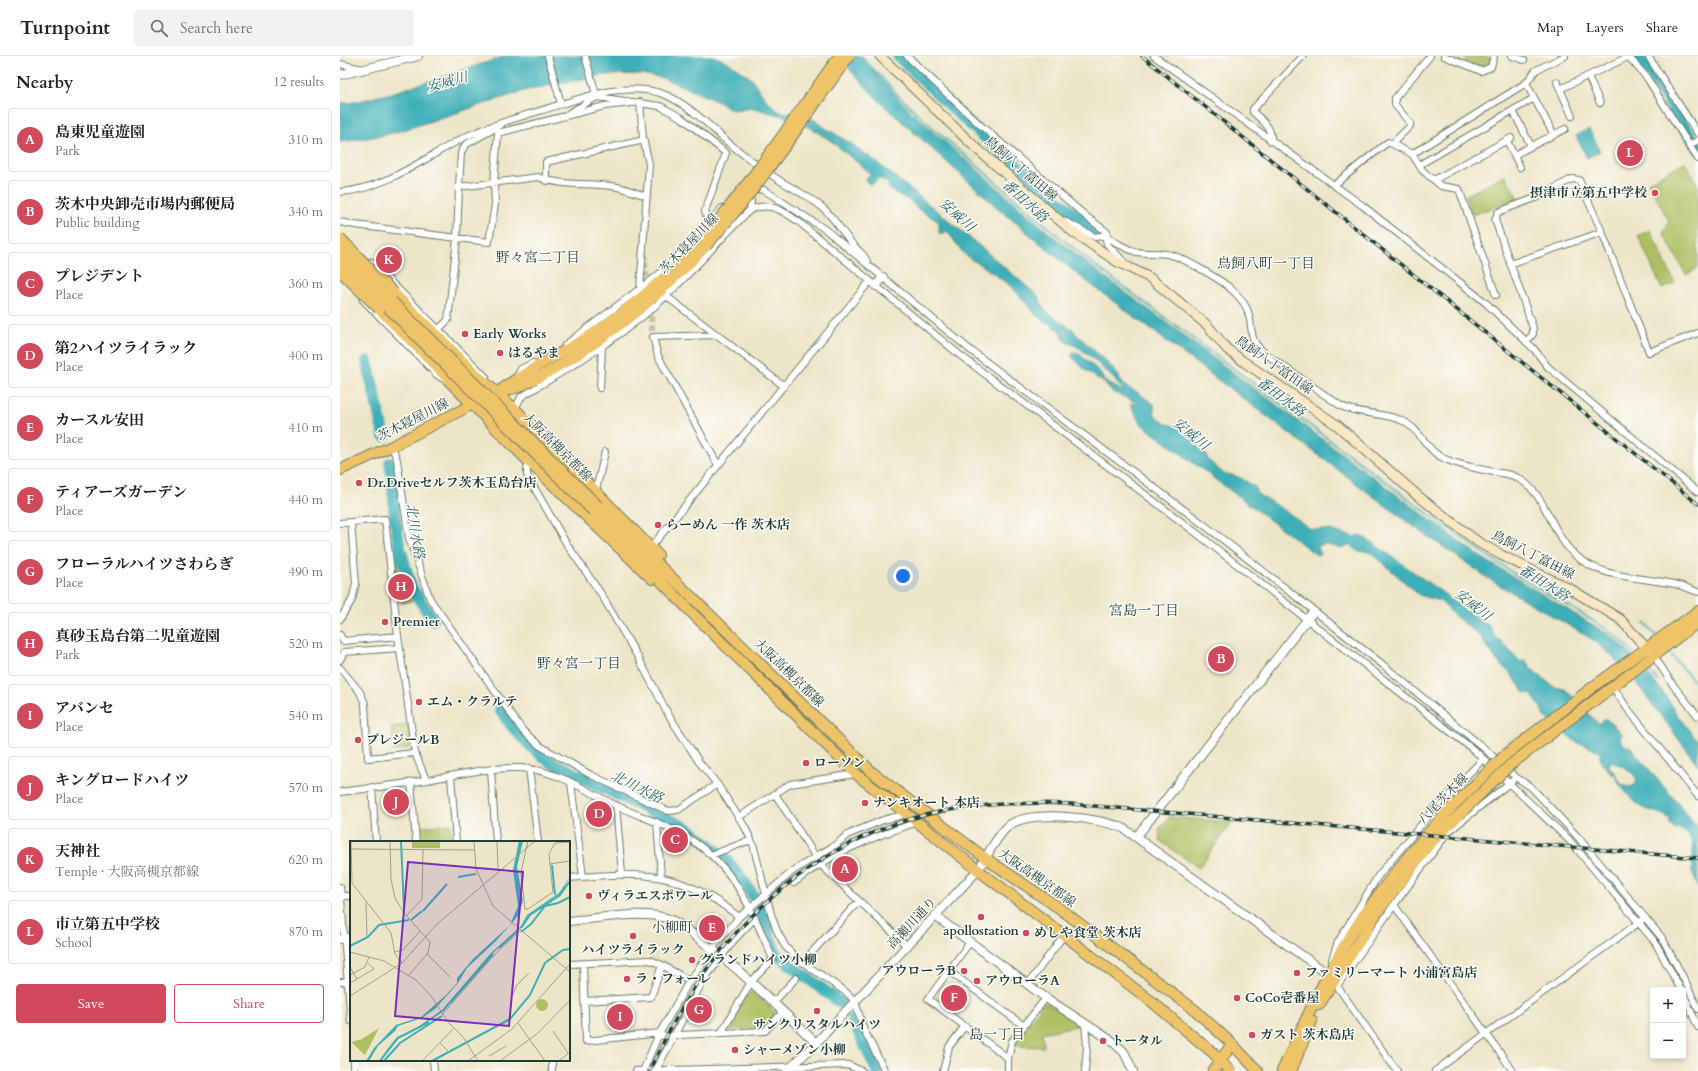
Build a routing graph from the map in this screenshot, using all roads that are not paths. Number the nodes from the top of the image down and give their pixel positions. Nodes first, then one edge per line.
1 (418, 56) edge
2 (548, 56) edge
3 (585, 56) edge
4 (839, 56) edge
5 (849, 56) edge
6 (880, 56) edge
7 (907, 56) edge
8 (1154, 56) edge
9 (1303, 56) edge
10 (1430, 56) edge
11 (1444, 56) edge
12 (1463, 56) edge
13 (1494, 56) edge
14 (1512, 56) edge
15 (1565, 56) edge
16 (1629, 56) edge
17 (1648, 56) edge
18 (1524, 60) dead end
19 (1461, 63) junction
20 (340, 64) edge
21 (366, 70) junction
22 (340, 75) edge
23 (1588, 76) junction
24 (1557, 82) dead end
25 (1526, 84) junction
26 (1560, 89) junction
27 (596, 94) junction
28 (1534, 98) junction
29 (640, 102) junction
30 (561, 104) junction
31 (1600, 104) dead end
32 (1513, 111) junction
33 (1572, 116) dead end
34 (562, 117) junction
35 (511, 119) junction
36 (1566, 130) dead end
37 (1698, 134) edge
38 (1554, 135) junction
39 (644, 140) junction
40 (1698, 140) edge
41 (1271, 141) junction
42 (1392, 144) junction
43 (1532, 146) junction
44 (1689, 146) junction
45 (1412, 154) junction
46 (1514, 155) junction
47 (1698, 159) edge
48 (1419, 165) junction
49 (1520, 167) dead end
50 (1434, 180) junction
51 (546, 181) junction
52 (494, 183) junction
53 (1334, 185) junction
54 (459, 187) junction
55 (743, 188) junction
56 (340, 192) edge
57 (647, 196) junction
58 (750, 210) junction
59 (1056, 217) junction
60 (340, 222) edge
61 (709, 224) junction
62 (340, 232) edge
63 (1602, 232) junction
64 (1105, 235) junction
65 (340, 238) edge
66 (457, 239) junction
67 (703, 244) junction
68 (340, 250) edge
69 (363, 255) junction
70 (340, 260) edge
71 (1510, 264) junction
72 (868, 265) junction
73 (1131, 268) junction
74 (340, 271) edge
75 (883, 277) junction
76 (340, 278) edge
77 (873, 283) junction
78 (640, 289) junction
79 (1496, 295) dead end
80 (666, 296) junction
81 (439, 329) junction
82 (1698, 333) edge
83 (718, 335) junction
84 (1526, 342) junction
85 (602, 347) junction
86 (517, 377) junction
87 (450, 382) junction
88 (784, 386) junction
89 (600, 388) dead end
90 (498, 392) junction
91 (472, 405) junction
92 (515, 409) junction
93 (543, 439) junction
94 (392, 446) junction
95 (605, 452) dead end
96 (530, 464) junction
97 (718, 464) junction
98 (340, 470) edge
99 (596, 490) junction
100 (1698, 492) edge
101 (596, 508) junction
102 (351, 522) junction
103 (340, 523) edge
104 (651, 548) junction
105 (1698, 592) edge
106 (699, 603) junction
107 (690, 611) junction
108 (1698, 611) edge
109 (1313, 612) junction
110 (340, 619) edge
111 (1306, 621) junction
112 (1698, 622) edge
113 (340, 635) edge
114 (398, 636) junction
115 (1667, 639) junction
116 (400, 648) junction
117 (1646, 648) junction
118 (1654, 656) junction
119 (340, 660) edge
120 (340, 668) edge
121 (1616, 684) junction
122 (1698, 716) edge
123 (415, 752) junction
124 (1483, 759) junction
125 (528, 768) junction
126 (491, 770) junction
127 (856, 774) junction
128 (451, 776) junction
129 (1517, 778) junction
130 (426, 780) junction
131 (411, 782) junction
132 (571, 783) junction
133 (717, 784) junction
134 (1510, 784) junction
135 (372, 787) junction
136 (340, 792) edge
137 (775, 794) junction
138 (1698, 796) edge
139 (616, 805) junction
140 (1455, 811) junction
141 (907, 814) junction
142 (739, 816) junction
143 (657, 822) junction
144 (918, 822) junction
145 (1136, 836) junction
146 (751, 840) junction
147 (376, 841) edge
148 (416, 841) edge
149 (456, 841) edge
150 (496, 841) edge
151 (538, 841) edge
152 (713, 854) junction
153 (815, 857) junction
154 (985, 858) junction
155 (821, 865) junction
156 (978, 870) junction
157 (622, 874) junction
158 (583, 877) junction
159 (661, 877) junction
160 (570, 878) edge
161 (794, 883) dead end
162 (340, 887) edge
163 (766, 895) junction
164 (340, 896) edge
165 (859, 901) junction
166 (1394, 905) junction
167 (750, 908) junction
168 (935, 916) junction
169 (739, 917) junction
170 (755, 918) junction
171 (1644, 918) junction
172 (570, 921) edge
173 (1639, 922) junction
174 (1064, 936) junction
175 (345, 939) edge
176 (970, 942) junction
177 (1357, 944) junction
178 (907, 946) junction
179 (712, 949) junction
180 (721, 956) junction
181 (803, 962) junction
182 (570, 964) edge
183 (583, 964) junction
184 (662, 965) junction
185 (948, 971) junction
186 (1347, 972) junction
187 (1328, 974) junction
188 (796, 978) dead end
189 (350, 981) edge
190 (690, 981) junction
191 (340, 982) edge
192 (751, 982) junction
193 (1028, 984) junction
194 (1337, 986) junction
195 (1680, 987) edge
196 (1046, 998) junction
197 (1686, 1000) edge
198 (584, 1001) junction
199 (855, 1001) junction
200 (773, 1003) junction
201 (1319, 1005) junction
202 (1698, 1009) edge
203 (783, 1012) junction
204 (1085, 1024) junction
205 (1024, 1026) junction
206 (1698, 1026) edge
207 (964, 1027) junction
208 (721, 1033) junction
209 (659, 1034) junction
210 (1486, 1034) junction
211 (674, 1035) junction
212 (816, 1043) junction
213 (1232, 1044) junction
214 (1008, 1058) junction
215 (1220, 1060) junction
216 (433, 1061) edge
217 (789, 1069) edge
218 (656, 1070) edge
219 (882, 1070) edge
220 (434, 1071) edge
221 (636, 1071) edge
222 (643, 1071) edge
223 (665, 1071) edge
224 (862, 1071) edge
225 (943, 1071) edge
226 (1008, 1071) edge
227 (1085, 1071) edge
228 (1133, 1071) edge
229 (1213, 1071) edge
230 (1230, 1071) edge
231 (1258, 1071) edge
232 (1282, 1071) edge
233 (1291, 1071) edge
234 (1397, 1071) edge
235 (1436, 1071) edge
236 (1513, 1071) edge

1 - 21 street
2 - 30 street
3 - 27 street
4 - 67 main road, 茨木寝屋川線, bridge
5 - 67 main road, 茨木寝屋川線, bridge
6 - 59 main road, 鳥飼八丁富田線
7 - 64 street
8 - 41 street
9 - 41 street
10 - 42 street
11 - 19 street
12 - 19 street
13 - 19 street
14 - 18 street
15 - 25 street
16 - 23 street
16 - 44 street
17 - 37 street
20 - 21 street
21 - 22 street
23 - 26 street
23 - 31 street
24 - 26 street
25 - 28 street
25 - 45 street
26 - 33 street
27 - 29 street
27 - 30 street
27 - 34 street
27 - 72 street
28 - 32 street
28 - 38 street
29 - 34 street
29 - 39 street
29 - 61 street
30 - 35 street
32 - 43 street
32 - 48 street
34 - 52 street
35 - 54 street
35 - 56 street
36 - 38 street
38 - 43 street
39 - 51 street
39 - 57 street
40 - 44 street
41 - 53 street
42 - 45 street
42 - 53 street
43 - 46 street
44 - 47 street
45 - 48 street
46 - 49 street
46 - 50 street
48 - 50 street
50 - 79 street
51 - 52 street
51 - 57 street
52 - 54 street
52 - 66 street
53 - 84 street
54 - 66 street
55 - 58 street
55 - 61 street
55 - 72 street
57 - 78 street
58 - 77 street
58 - 80 street
59 - 64 street
59 - 73 main road, 鳥飼八丁富田線
60 - 66 street
61 - 78 street
62 - 69 street
63 - 71 street
63 - 71 street
63 - 82 street
64 - 73 street
64 - 105 street
65 - 90 main road, bridge
66 - 81 street
67 - 86 main road, 茨木寝屋川線
67 - 90 main road, 茨木寝屋川線
68 - 101 main road, 大阪高槻京都線, bridge
69 - 76 street
69 - 81 street
70 - 101 main road, 大阪高槻京都線, bridge
71 - 84 street
72 - 75 street
73 - 117 main road, 鳥飼八丁富田線
74 - 87 main road, bridge
75 - 77 street
75 - 109 street
76 - 87 street
77 - 88 street
77 - 111 street
78 - 86 street
80 - 83 street
80 - 85 street
81 - 90 street
83 - 88 street
83 - 97 street
84 - 100 street
85 - 89 street
85 - 92 street
86 - 90 main road, 茨木寝屋川線
87 - 91 main road
88 - 97 street
90 - 91 main road, 茨木寝屋川線
90 - 92 main road
91 - 94 main road, 茨木寝屋川線
91 - 96 main road
92 - 93 main road
93 - 96 street
93 - 99 main road
94 - 98 main road, 茨木寝屋川線
94 - 133 street
95 - 99 street
96 - 107 main road
96 - 133 street
97 - 104 street
99 - 104 main road
101 - 106 main road, 大阪高槻京都線
101 - 107 main road, 大阪高槻京都線
102 - 103 street
102 - 110 street
102 - 114 street
104 - 106 main road
106 - 154 main road, 大阪高槻京都線
107 - 127 main road, 大阪高槻京都線
108 - 115 main road, 八尾茨木線
109 - 111 street
109 - 129 street
111 - 124 street
111 - 145 street
112 - 115 main road, 八尾茨木線
113 - 114 street
114 - 116 street
115 - 117 main road, 八尾茨木線
115 - 118 main road, 八尾茨木線
116 - 119 street
116 - 123 street
117 - 118 main road, 鳥飼八丁富田線
117 - 140 main road, 八尾茨木線, bridge
118 - 121 main road, 八尾茨木線
118 - 122 street
120 - 123 street
121 - 138 street
121 - 140 main road, 八尾茨木線, bridge
123 - 130 street
124 - 134 street
124 - 187 street
125 - 126 street
125 - 132 street
125 - 151 street
126 - 128 street
126 - 150 street
127 - 137 street
127 - 141 main road, 大阪高槻京都線
128 - 130 street
128 - 149 street
129 - 134 street
129 - 171 street
130 - 131 street
131 - 135 street
131 - 148 street
132 - 139 street
132 - 158 street
133 - 142 street
134 - 166 street
134 - 173 street
135 - 136 street
135 - 147 street
137 - 142 street
137 - 153 street
139 - 143 street
139 - 157 street
140 - 177 main road, 八尾茨木線
140 - 187 main road, 八尾茨木線
141 - 144 main road, 大阪高槻京都線
141 - 153 street
142 - 146 street
143 - 152 street
143 - 159 street
144 - 155 street
144 - 156 main road, 大阪高槻京都線
145 - 154 street, 高瀬川通り
145 - 187 street, 高瀬川通り
146 - 152 street
146 - 163 street
152 - 167 street
153 - 155 street
153 - 163 street
154 - 156 street, 高瀬川通り
154 - 213 main road, 大阪高槻京都線
155 - 161 street
155 - 165 street
156 - 168 street, 高瀬川通り
156 - 174 main road, 大阪高槻京都線
157 - 158 street
157 - 159 street
158 - 160 street
159 - 169 street
162 - 164 street
163 - 167 street
163 - 181 street
164 - 175 street
165 - 178 street
165 - 181 street
166 - 186 street
166 - 210 street
167 - 169 street
167 - 170 street
168 - 176 street
168 - 178 street, 高瀬川通り
169 - 179 street
170 - 180 street
170 - 192 street
171 - 173 street
171 - 202 street
172 - 179 street
173 - 195 street
173 - 210 street
174 - 193 street
174 - 215 main road, 大阪高槻京都線
175 - 189 street
176 - 185 street
176 - 193 street
177 - 186 main road
177 - 201 main road, 八尾茨木線
178 - 199 street, 高瀬川通り
179 - 180 street
179 - 190 street
180 - 192 street
180 - 211 street
181 - 199 street
182 - 183 street
183 - 184 street
183 - 198 street
184 - 190 street
184 - 198 street
185 - 205 street
185 - 207 street
186 - 194 street
187 - 232 main road, 八尾茨木線
188 - 200 street
189 - 191 street
190 - 209 street
192 - 200 street
192 - 208 street
193 - 196 street
194 - 201 main road
194 - 234 street
196 - 204 street
196 - 205 street
197 - 206 street
198 - 209 street
199 - 212 street, 高瀬川通り
199 - 219 street
200 - 203 street
201 - 233 main road, 八尾茨木線
203 - 208 street
203 - 212 street
204 - 227 street
204 - 228 street
205 - 214 street
207 - 214 street
207 - 225 street
208 - 211 street
209 - 211 street
209 - 222 street
210 - 235 street
210 - 236 street
211 - 218 street
212 - 217 street, 高瀬川通り
213 - 215 main road
213 - 231 main road, 大阪高槻京都線
214 - 226 street
215 - 229 main road
215 - 230 main road, 大阪高槻京都線
216 - 220 street
217 - 223 street
217 - 224 street
218 - 222 street
218 - 223 street
221 - 222 street

